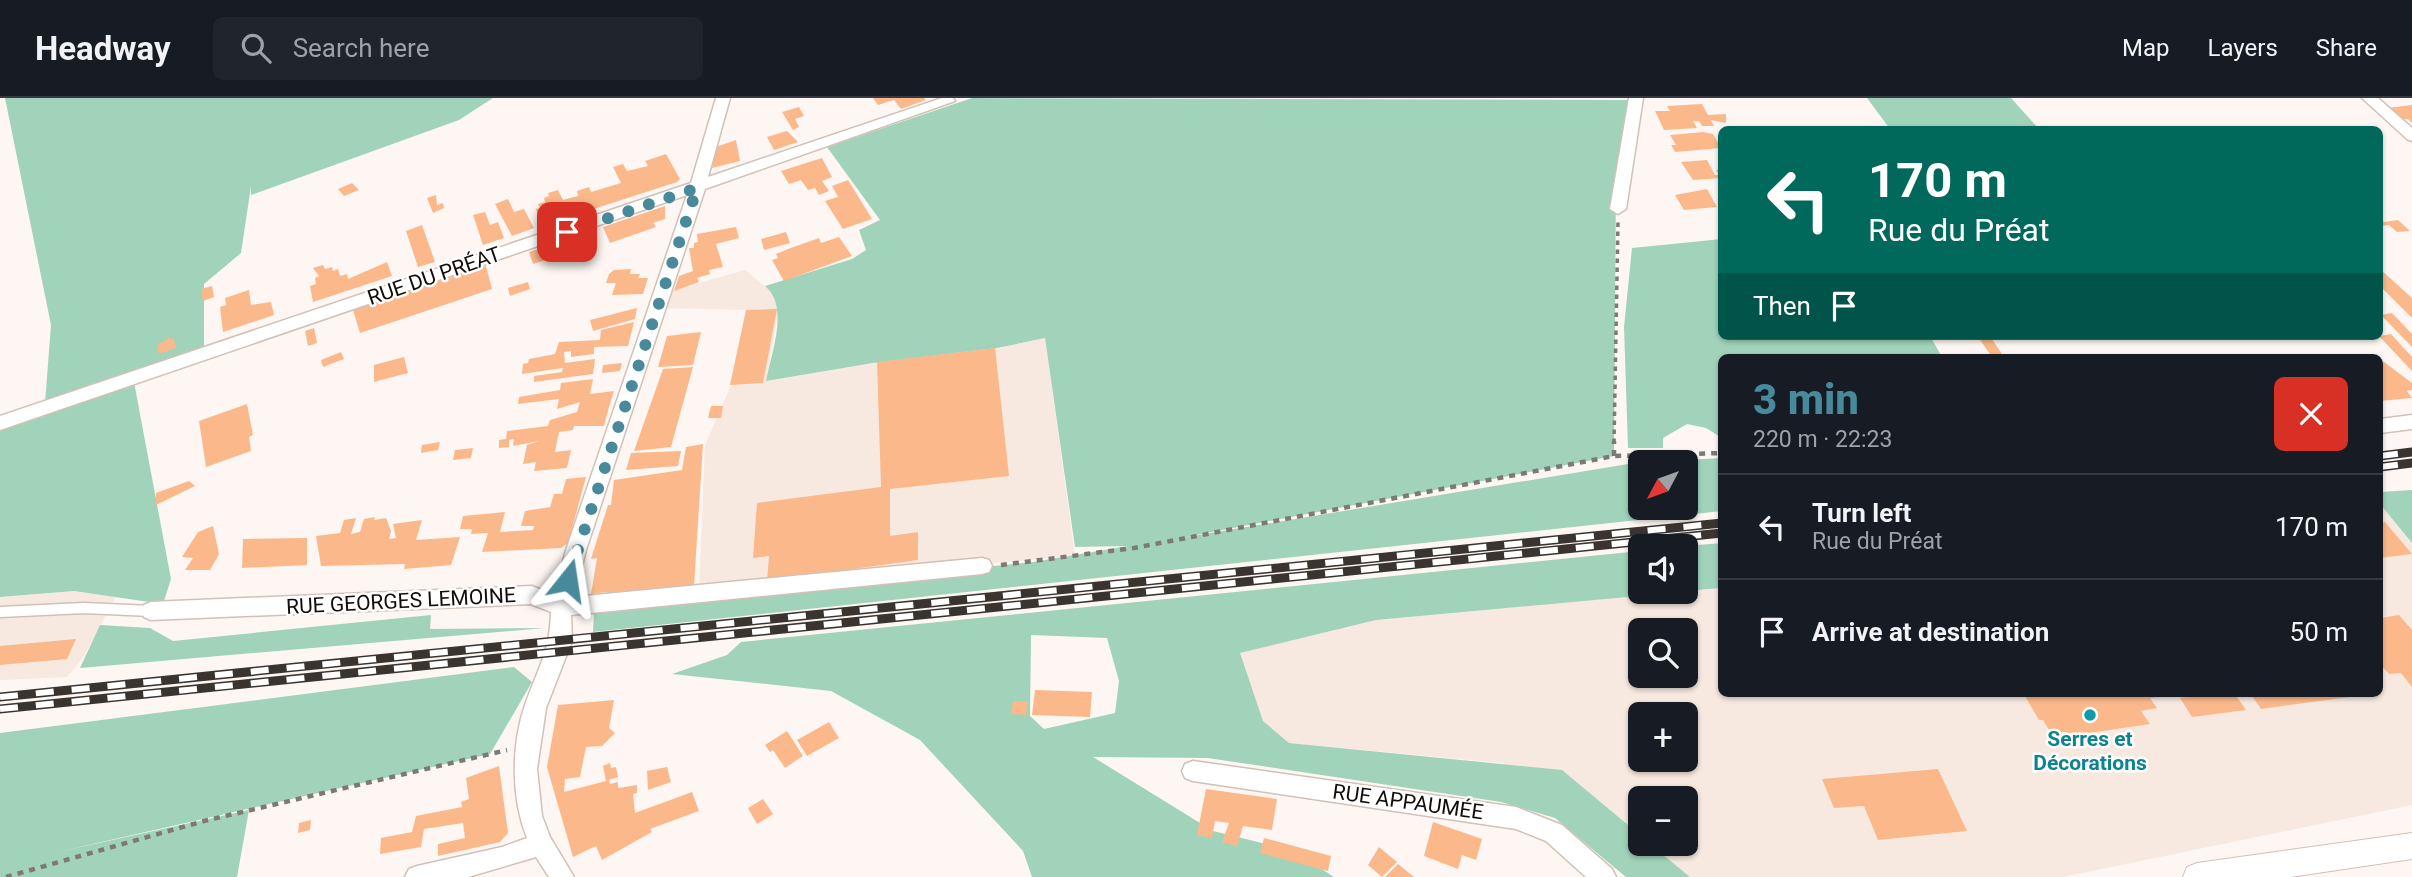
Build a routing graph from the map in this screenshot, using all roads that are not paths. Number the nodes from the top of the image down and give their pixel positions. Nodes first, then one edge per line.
1 (723, 98) edge
2 (1636, 98) edge
3 (2369, 98) edge
4 (948, 101) dead end
5 (2412, 136) edge
6 (697, 188) junction
7 (1618, 209) road end
8 (2412, 422) edge
9 (0, 423) edge
10 (2383, 426) edge
11 (982, 566) road end
12 (561, 607) junction
13 (151, 611) joint
14 (0, 612) edge
15 (1193, 771) dead end
16 (541, 844) junction
17 (2412, 846) edge
18 (417, 877) edge
19 (562, 877) edge
20 (1604, 877) edge
21 (2197, 877) edge

1 - 6 street
2 - 7 street
3 - 5 street
4 - 6 street, RUE DU PRÉAT
6 - 9 street, RUE DU PRÉAT
6 - 12 street
8 - 10 street
11 - 12 street, RUE GEORGES LEMOINE
12 - 13 street, RUE GEORGES LEMOINE
12 - 16 street
13 - 14 lane
15 - 20 street, RUE APPAUMÉE
16 - 18 street
16 - 19 street
17 - 21 street

